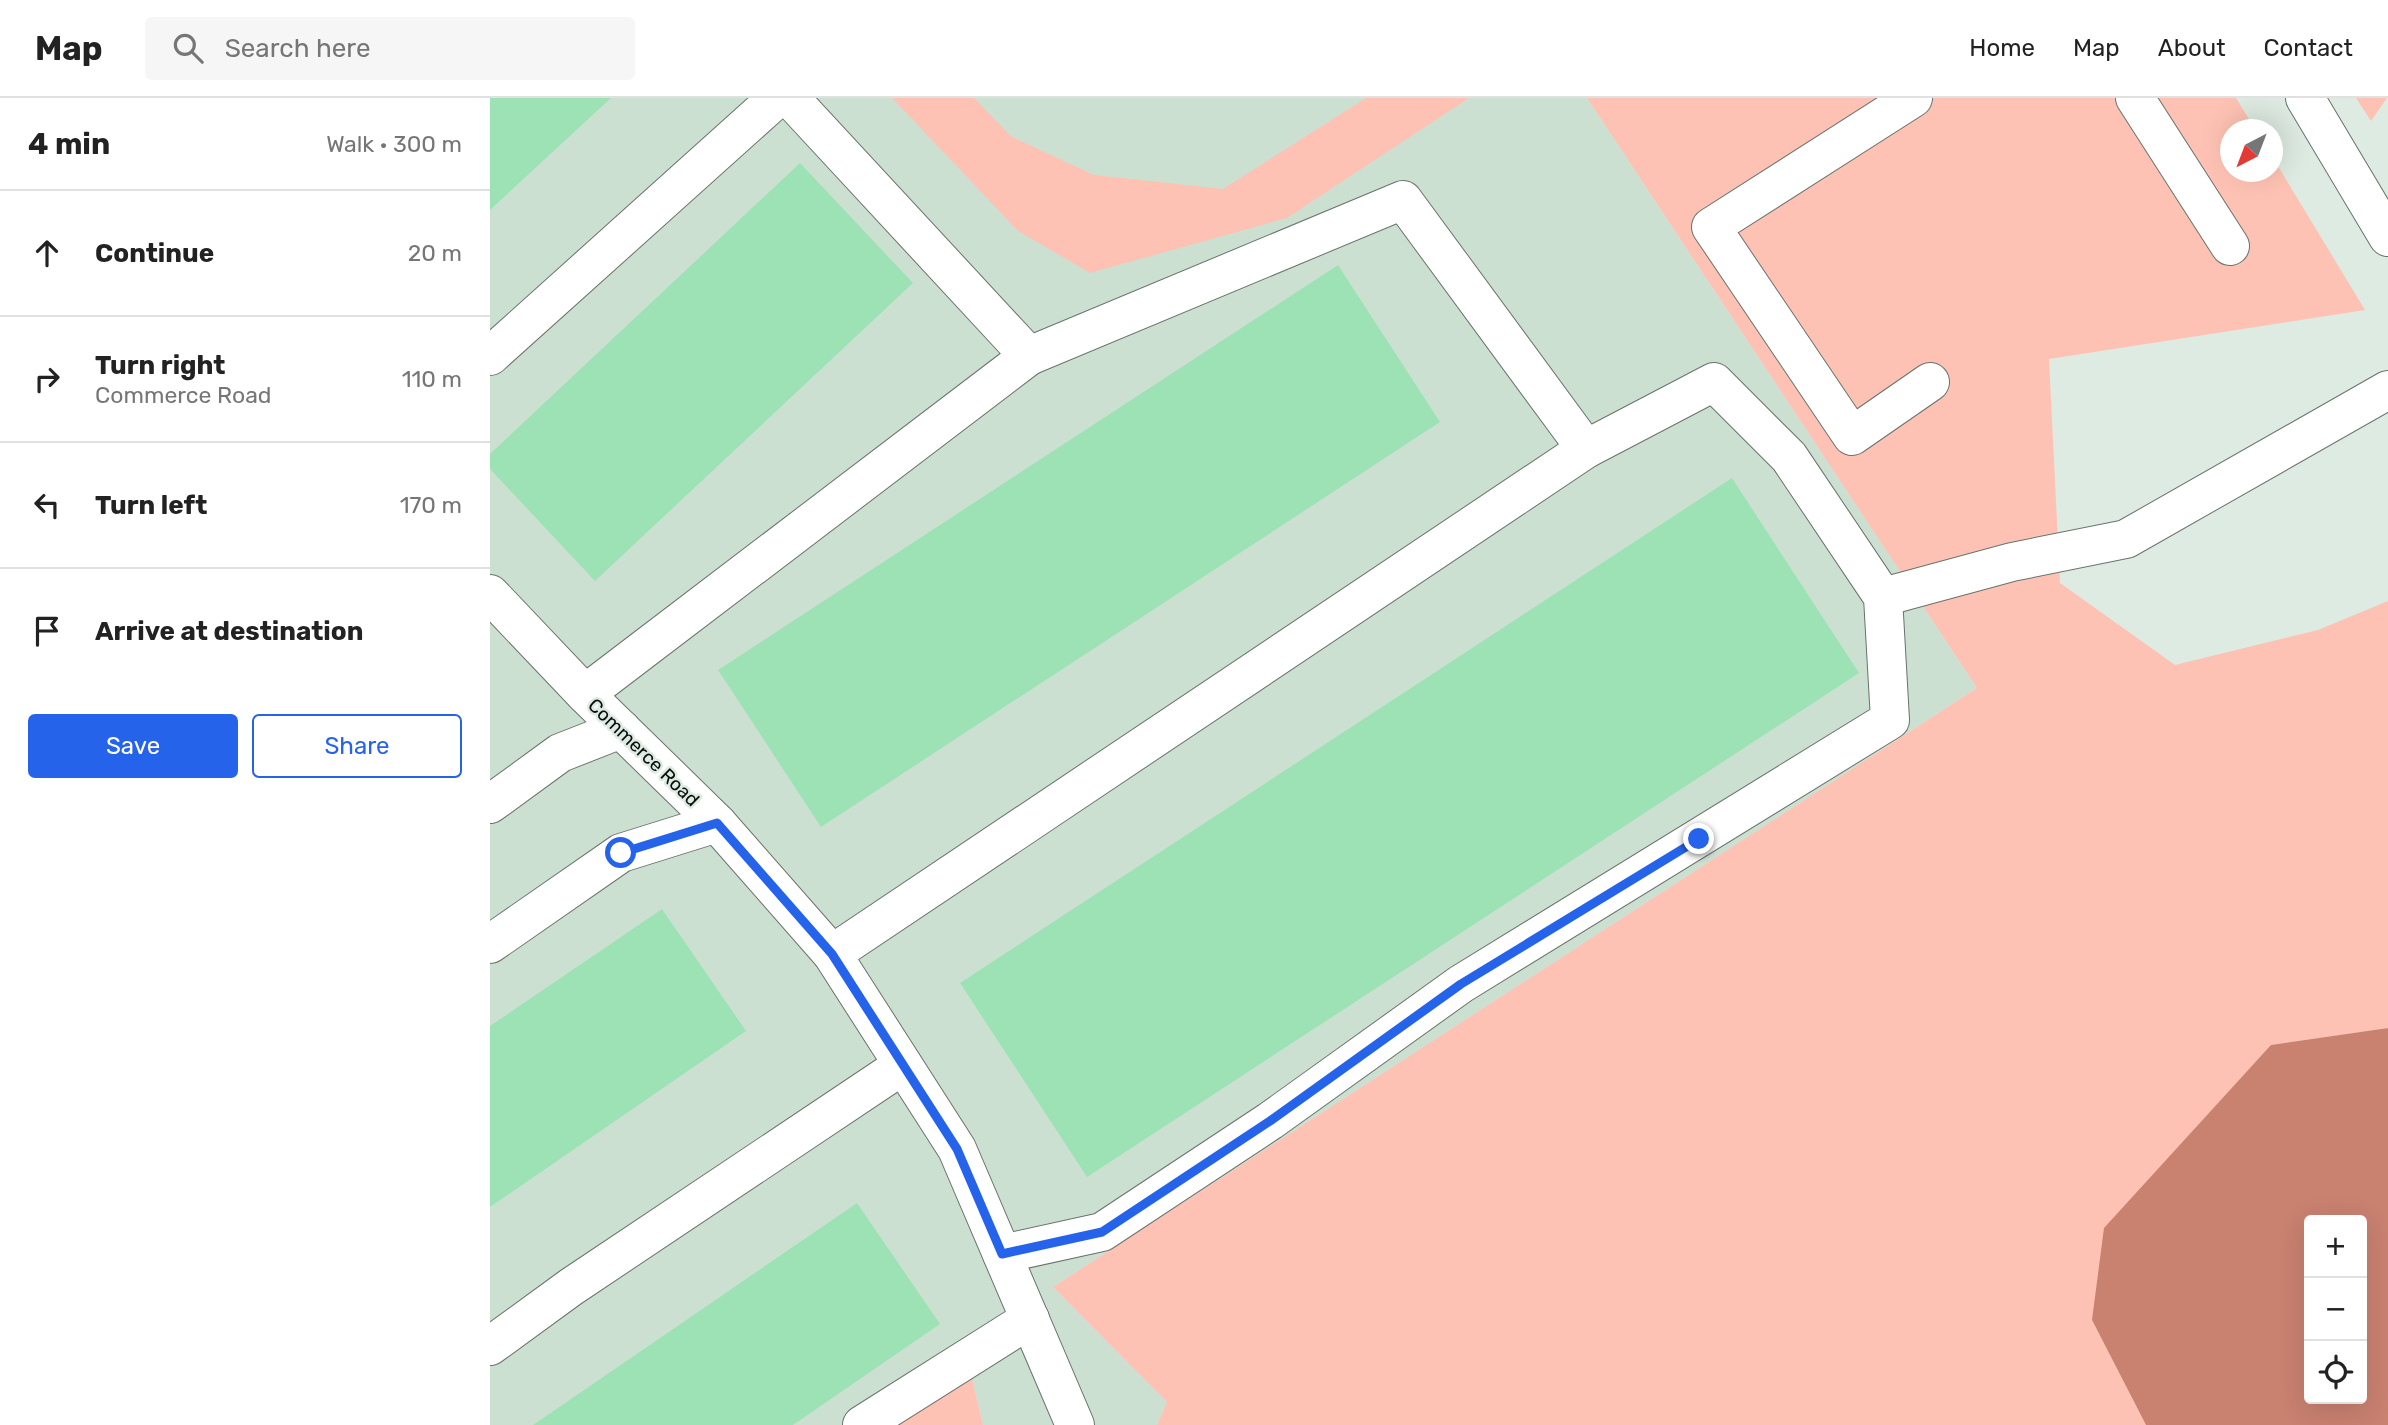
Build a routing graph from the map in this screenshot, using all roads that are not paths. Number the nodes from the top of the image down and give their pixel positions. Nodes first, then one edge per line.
1 (777, 98) edge
2 (790, 98) edge
3 (1913, 98) edge
4 (2135, 98) edge
5 (2305, 98) edge
6 (2388, 237) edge
7 (2230, 246) dead end
8 (490, 356) edge
9 (1029, 356) junction
10 (1930, 382) dead end
11 (2388, 390) edge
12 (1586, 449) junction
13 (490, 594) edge
14 (1883, 597) junction
15 (584, 694) junction
16 (621, 729) junction
17 (490, 804) edge
18 (717, 823) junction
19 (490, 944) edge
20 (832, 954) junction
21 (903, 1065) junction
22 (1002, 1254) junction
23 (1030, 1319) junction
24 (490, 1346) edge
25 (862, 1425) edge
26 (1075, 1425) edge

1 - 8 street
2 - 9 street
3 - 10 street
4 - 7 street
5 - 6 street
9 - 12 street
9 - 15 street
11 - 14 street
12 - 14 street
12 - 20 street
13 - 15 street, Commerce Road
14 - 22 street
15 - 16 street, Commerce Road
16 - 17 street
16 - 18 street, Commerce Road
18 - 19 street
18 - 20 street, Commerce Road
20 - 21 street, Commerce Road
21 - 22 street, Commerce Road
21 - 24 street
22 - 23 street, Commerce Road
23 - 25 street
23 - 26 street, Commerce Road

